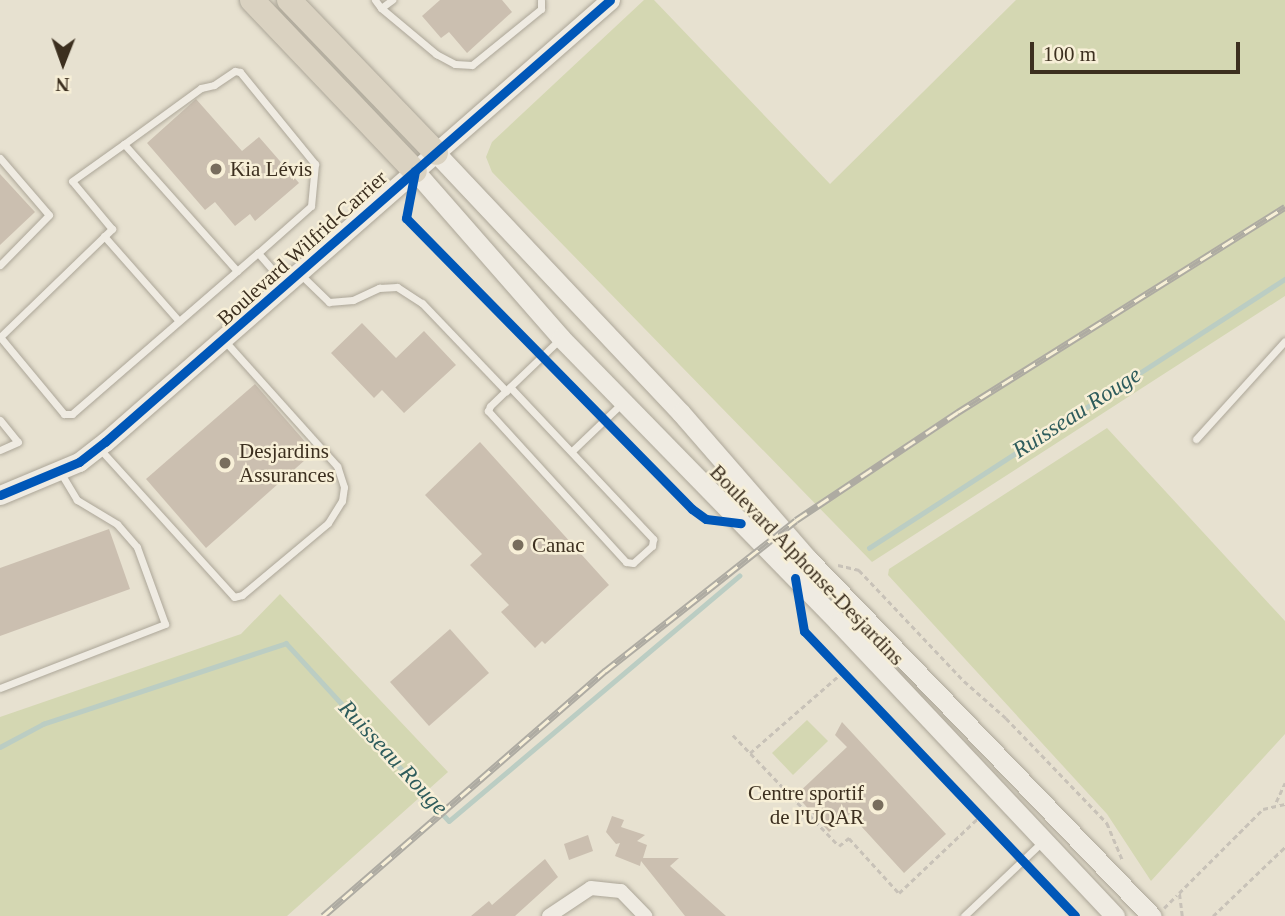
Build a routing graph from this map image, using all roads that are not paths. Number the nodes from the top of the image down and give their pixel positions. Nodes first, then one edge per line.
1 (252, 0) edge
2 (289, 0) edge
3 (374, 0) edge
4 (392, 0) edge
5 (541, 0) edge
6 (610, 0) edge
7 (381, 8) junction
8 (124, 145) junction
9 (436, 153) junction
10 (0, 158) edge
11 (415, 171) junction
12 (104, 236) junction
13 (258, 253) junction
14 (0, 265) edge
15 (237, 271) junction
16 (292, 279) junction
17 (179, 321) junction
18 (561, 338) junction
19 (224, 340) junction
20 (1285, 341) edge
21 (508, 389) junction
22 (624, 401) junction
23 (0, 420) edge
24 (1196, 439) dead end
25 (98, 448) junction
26 (0, 450) edge
27 (572, 451) junction
28 (60, 472) junction
29 (0, 495) edge
30 (0, 688) edge
31 (1044, 840) junction
32 (549, 916) edge
33 (645, 916) edge
34 (964, 916) edge
35 (1115, 916) edge
36 (1153, 916) edge

1 - 11 highway
2 - 9 highway
3 - 7 lane
4 - 7 lane
5 - 7 lane
6 - 9 main road, Boulevard Wilfrid-Carrier
8 - 12 lane
8 - 13 lane
8 - 15 lane
9 - 11 main road, Boulevard Wilfrid-Carrier
9 - 36 main road, Boulevard Alphonse-Desjardins
10 - 14 lane
11 - 16 main road, Boulevard Wilfrid-Carrier
11 - 18 main road, Boulevard Alphonse-Desjardins
12 - 17 lane
12 - 17 lane
13 - 15 lane
13 - 16 lane
15 - 17 lane
16 - 19 main road, Boulevard Wilfrid-Carrier
16 - 21 lane
18 - 21 lane
18 - 22 main road, Boulevard Alphonse-Desjardins
19 - 25 main road, Boulevard Wilfrid-Carrier
19 - 25 lane
20 - 24 lane
21 - 27 lane
21 - 27 lane
22 - 27 lane
22 - 31 main road, Boulevard Alphonse-Desjardins
23 - 26 lane
25 - 28 main road, Boulevard Wilfrid-Carrier
28 - 29 main road, Boulevard Wilfrid-Carrier
28 - 30 lane
31 - 34 lane
31 - 35 main road, Boulevard Alphonse-Desjardins
32 - 33 street

